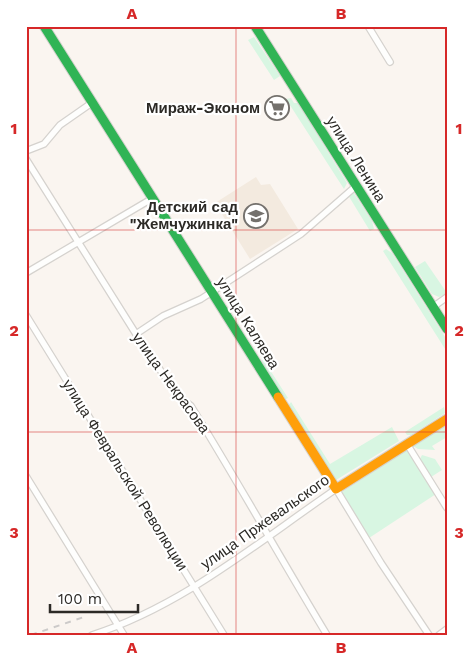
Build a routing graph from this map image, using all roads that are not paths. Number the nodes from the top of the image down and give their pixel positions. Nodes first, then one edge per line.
1 (44, 26) edge
2 (255, 26) edge
3 (368, 26) edge
4 (390, 62) dead end
5 (93, 102) junction
6 (26, 151) edge
7 (26, 159) edge
8 (356, 186) junction
9 (153, 198) junction
10 (78, 241) junction
11 (26, 273) edge
12 (212, 292) junction
13 (447, 298) edge
14 (434, 310) junction
15 (26, 315) edge
16 (447, 329) edge
17 (136, 334) junction
18 (447, 419) edge
19 (407, 444) junction
20 (26, 476) edge
21 (336, 489) junction
22 (447, 508) edge
23 (267, 536) junction
24 (195, 588) junction
25 (118, 626) junction
26 (447, 629) edge
27 (92, 635) edge
28 (124, 635) edge
29 (224, 635) edge
30 (327, 635) edge
31 (429, 635) edge
32 (439, 635) edge

1 - 5 street, улица Каляева
2 - 8 street, улица Ленина
3 - 4 street
5 - 6 street
5 - 9 street, улица Каляева
7 - 10 street, улица Некрасова
8 - 12 street
8 - 14 street, улица Ленина
9 - 10 street
9 - 12 street, улица Каляева
10 - 11 street
10 - 17 street, улица Некрасова
12 - 17 street
12 - 21 street, улица Каляева
13 - 14 street
14 - 16 street, улица Ленина
15 - 24 street, улица Февральской Революции
17 - 23 street, улица Некрасова
18 - 19 street, улица Пржевальского
19 - 21 street, улица Пржевальского
19 - 22 street
20 - 25 street
21 - 23 street, улица Пржевальского
21 - 31 street, улица Каляева
23 - 24 street, улица Пржевальского
23 - 30 street, улица Некрасова
24 - 25 street, улица Пржевальского
24 - 29 street, улица Февральской Революции
25 - 27 street, улица Пржевальского
25 - 28 street
26 - 32 street

